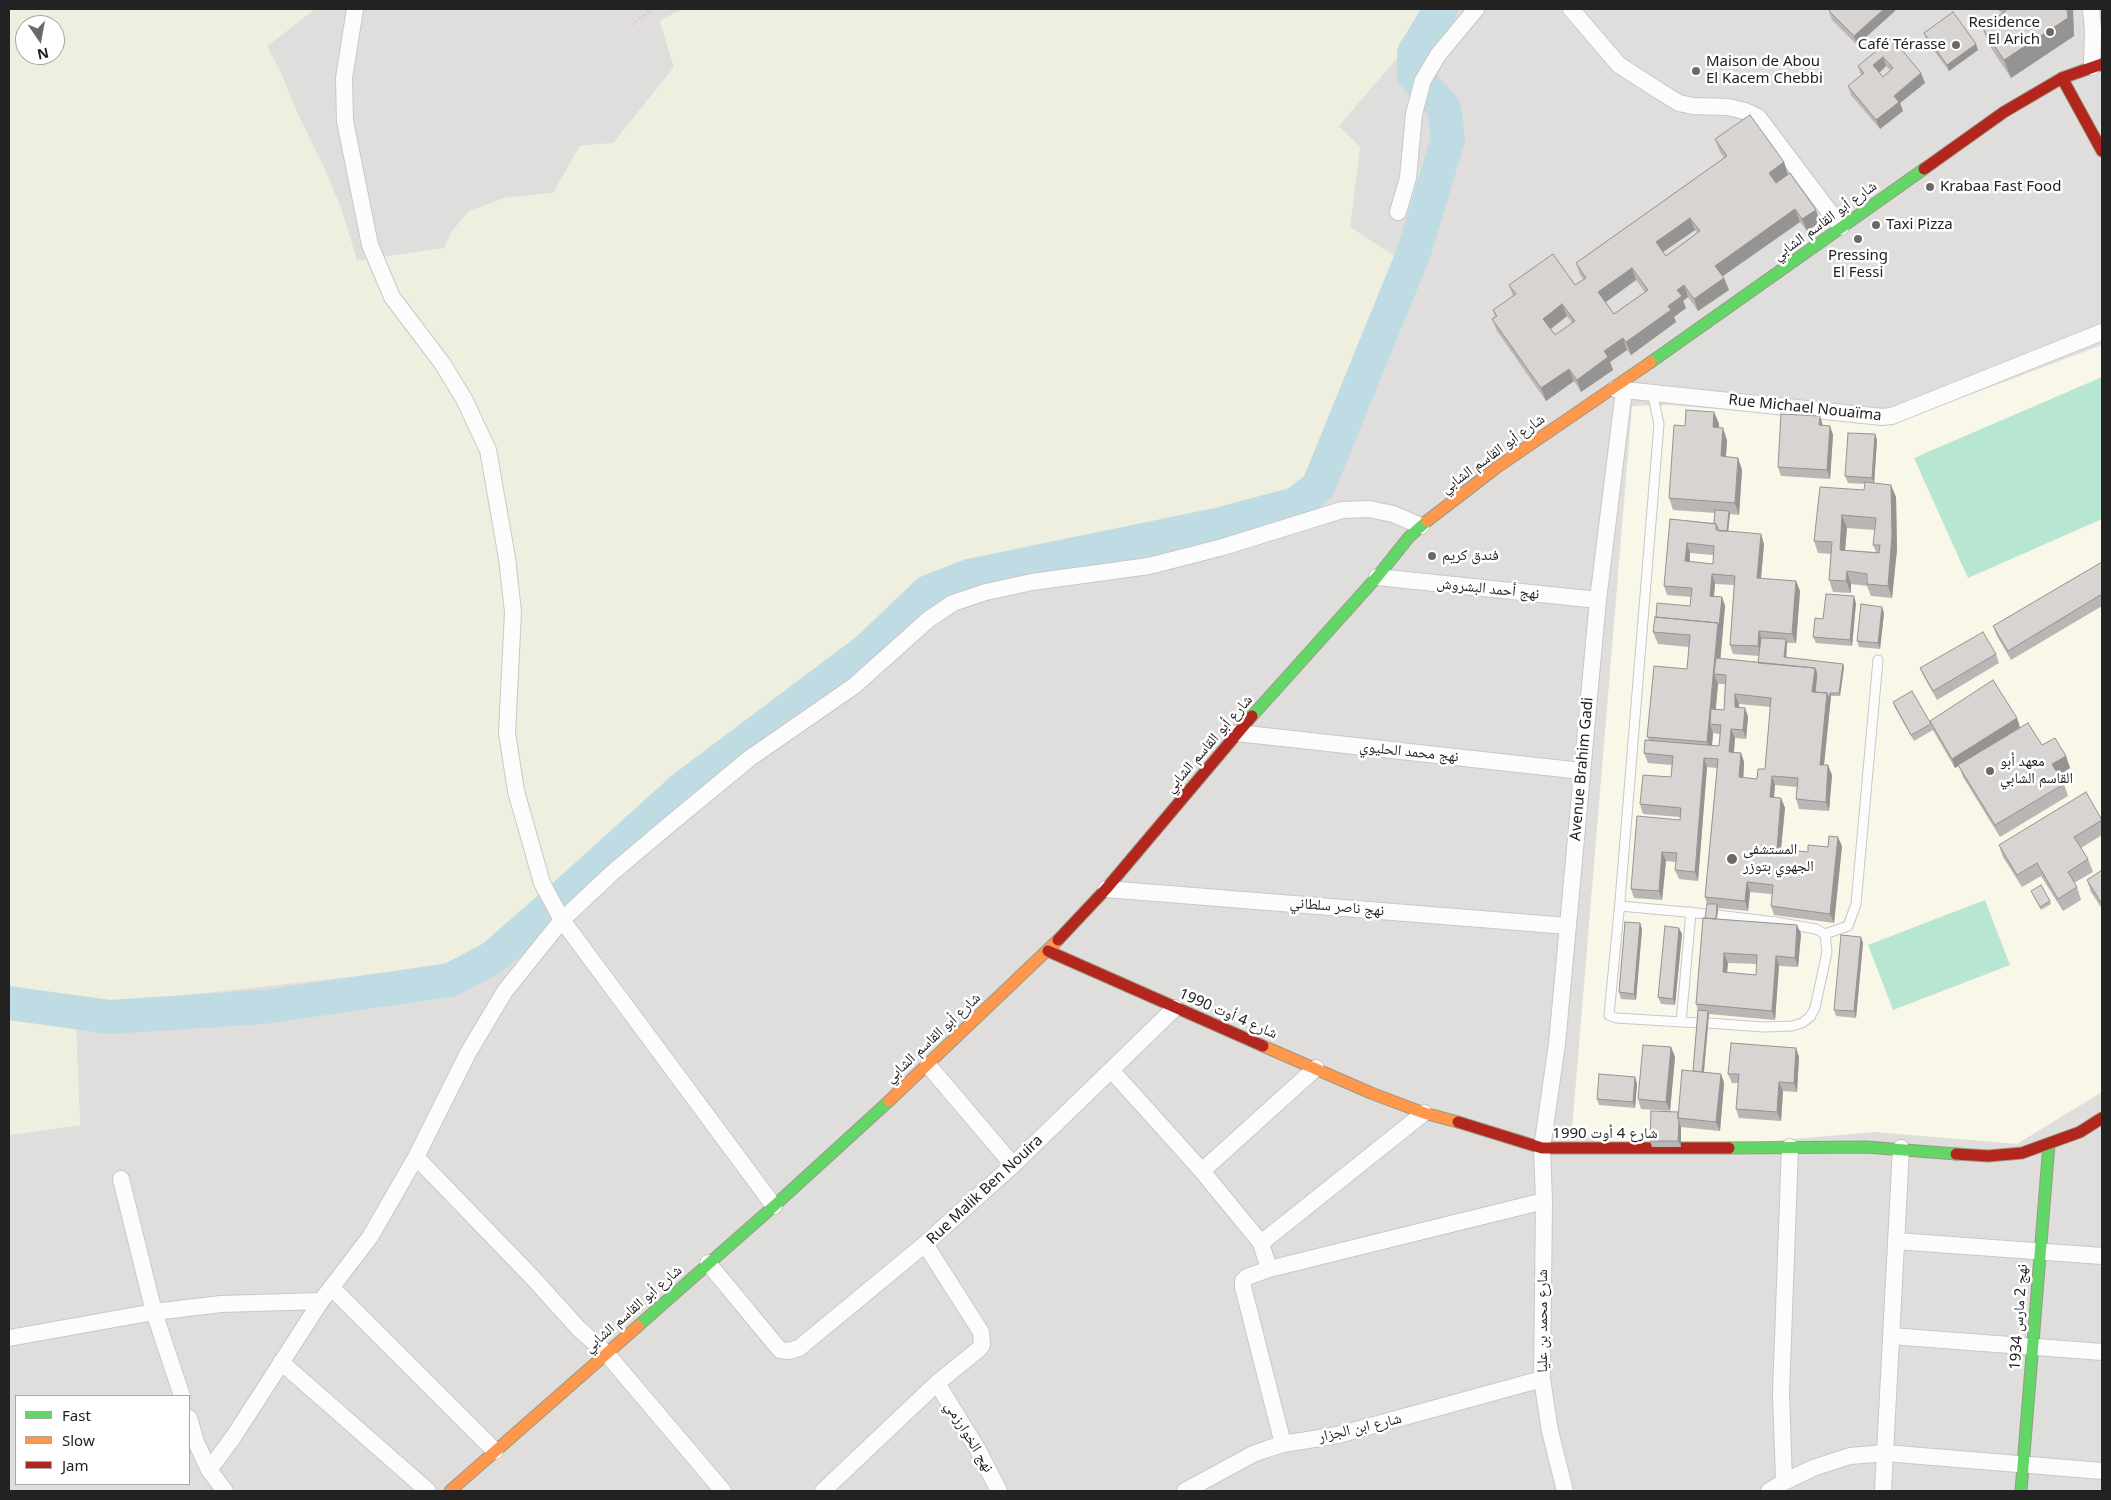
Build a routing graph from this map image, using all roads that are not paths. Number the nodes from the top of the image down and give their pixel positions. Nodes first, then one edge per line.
1 (355, 9) edge
2 (1476, 9) edge
3 (1571, 9) edge
4 (2091, 9) edge
5 (2097, 66) edge
6 (2062, 78) junction
7 (2102, 151) edge
8 (1398, 212) dead end
9 (1841, 227) junction
10 (2102, 332) edge
11 (1618, 389) junction
12 (1652, 392) junction
13 (1421, 526) junction
14 (1377, 577) junction
15 (1598, 600) junction
16 (1878, 660) dead end
17 (1237, 733) junction
18 (1582, 771) junction
19 (1106, 889) junction
20 (1620, 906) junction
21 (1691, 912) junction
22 (560, 914) junction
23 (1707, 914) edge
24 (1717, 915) edge
25 (1568, 926) junction
26 (1825, 934) junction
27 (1048, 950) junction
28 (1175, 1008) junction
29 (1681, 1022) junction
30 (928, 1065) junction
31 (1316, 1068) junction
32 (1112, 1071) junction
33 (1424, 1113) junction
34 (2102, 1118) edge
35 (2080, 1132) junction
36 (2102, 1133) edge
37 (2049, 1144) junction
38 (1790, 1147) junction
39 (1542, 1148) junction
40 (1902, 1148) junction
41 (416, 1157) junction
42 (1013, 1165) junction
43 (1202, 1171) junction
44 (121, 1179) dead end
45 (1544, 1201) junction
46 (774, 1206) junction
47 (1897, 1241) junction
48 (1261, 1243) junction
49 (925, 1244) junction
50 (2039, 1251) junction
51 (2102, 1256) edge
52 (708, 1263) junction
53 (1269, 1269) junction
54 (332, 1288) junction
55 (321, 1301) junction
56 (154, 1312) junction
57 (1891, 1336) junction
58 (9, 1338) edge
59 (2032, 1346) junction
60 (2102, 1352) edge
61 (606, 1353) junction
62 (281, 1362) junction
63 (1542, 1379) junction
64 (936, 1383) junction
65 (182, 1395) edge
66 (190, 1421) edge
67 (1283, 1444) junction
68 (495, 1451) junction
69 (1885, 1453) junction
70 (2023, 1463) junction
71 (209, 1470) junction
72 (2102, 1471) edge
73 (1784, 1482) junction
74 (224, 1491) edge
75 (428, 1491) edge
76 (450, 1491) edge
77 (723, 1491) edge
78 (823, 1491) edge
79 (999, 1491) edge
80 (1185, 1491) edge
81 (1565, 1491) edge
82 (1770, 1491) edge
83 (1883, 1491) edge
84 (2020, 1491) edge

1 - 22 street
2 - 8 street
3 - 9 street
4 - 5 street
5 - 6 main road, شارع أبو القاسم الشابي
6 - 7 main road
6 - 9 main road, شارع أبو القاسم الشابي
9 - 11 main road, شارع أبو القاسم الشابي
10 - 12 street, Rue Michael Nouaïma
11 - 12 street, Rue Michael Nouaïma
11 - 13 main road, شارع أبو القاسم الشابي
11 - 15 street, Avenue Brahim Gadi
12 - 20 lane
13 - 14 main road, شارع أبو القاسم الشابي
13 - 22 street
14 - 15 street, نهج أحمد البشروش
14 - 17 main road, شارع أبو القاسم الشابي
15 - 18 street, Avenue Brahim Gadi
16 - 26 lane
17 - 18 street, نهج محمد الحليوي
17 - 19 main road, شارع أبو القاسم الشابي
18 - 25 street, Avenue Brahim Gadi
19 - 25 street, نهج ناصر سلطاني
19 - 27 main road, شارع أبو القاسم الشابي
20 - 21 lane
20 - 29 lane
21 - 23 lane
21 - 29 lane
22 - 41 street
22 - 46 street
24 - 26 lane
25 - 39 street, Avenue Brahim Gadi
26 - 29 lane
27 - 28 main road, شارع 4 أوت 1990
27 - 30 main road, شارع أبو القاسم الشابي
28 - 31 main road, شارع 4 أوت 1990
28 - 32 street, Rue Malik Ben Nouira
30 - 42 street
30 - 46 main road, شارع أبو القاسم الشابي
31 - 33 main road, شارع 4 أوت 1990
31 - 43 street
32 - 42 street, Rue Malik Ben Nouira
32 - 43 street
33 - 39 main road, شارع 4 أوت 1990
33 - 48 street
34 - 35 main road, شارع 4 أوت 1990
35 - 36 street
35 - 37 main road, شارع 4 أوت 1990
37 - 40 main road, شارع 4 أوت 1990
37 - 50 main road, نهج 2 مارس 1934
38 - 39 main road, شارع 4 أوت 1990
38 - 40 main road, شارع 4 أوت 1990
38 - 73 street
39 - 45 street, شارع محمد بن عليا
40 - 47 street
41 - 54 street
41 - 61 street
42 - 49 street, Rue Malik Ben Nouira
43 - 48 street
44 - 56 street
45 - 53 street
45 - 63 street, شارع محمد بن عليا
46 - 52 main road, شارع أبو القاسم الشابي
47 - 50 street
47 - 57 street
48 - 53 street
49 - 52 street, Rue Malik Ben Nouira
49 - 64 street
50 - 51 street
50 - 59 main road, نهج 2 مارس 1934
52 - 61 main road, شارع أبو القاسم الشابي
53 - 67 street
54 - 55 street
54 - 68 street
55 - 56 street
55 - 62 street
56 - 58 street
56 - 65 street
57 - 59 street
57 - 69 street
59 - 60 street
59 - 70 main road, نهج 2 مارس 1934
61 - 68 main road, شارع أبو القاسم الشابي
61 - 77 street
62 - 71 street
62 - 75 street
63 - 67 street, شارع ابن الجزار
63 - 81 street, شارع محمد بن عليا
64 - 78 street
64 - 79 street, نهج الخوارزمي
66 - 71 street
67 - 80 street, شارع ابن الجزار
68 - 76 main road, شارع أبو القاسم الشابي
69 - 70 street
69 - 73 street
69 - 83 street
70 - 72 street
70 - 84 main road, نهج 2 مارس 1934
71 - 74 street
73 - 82 street

